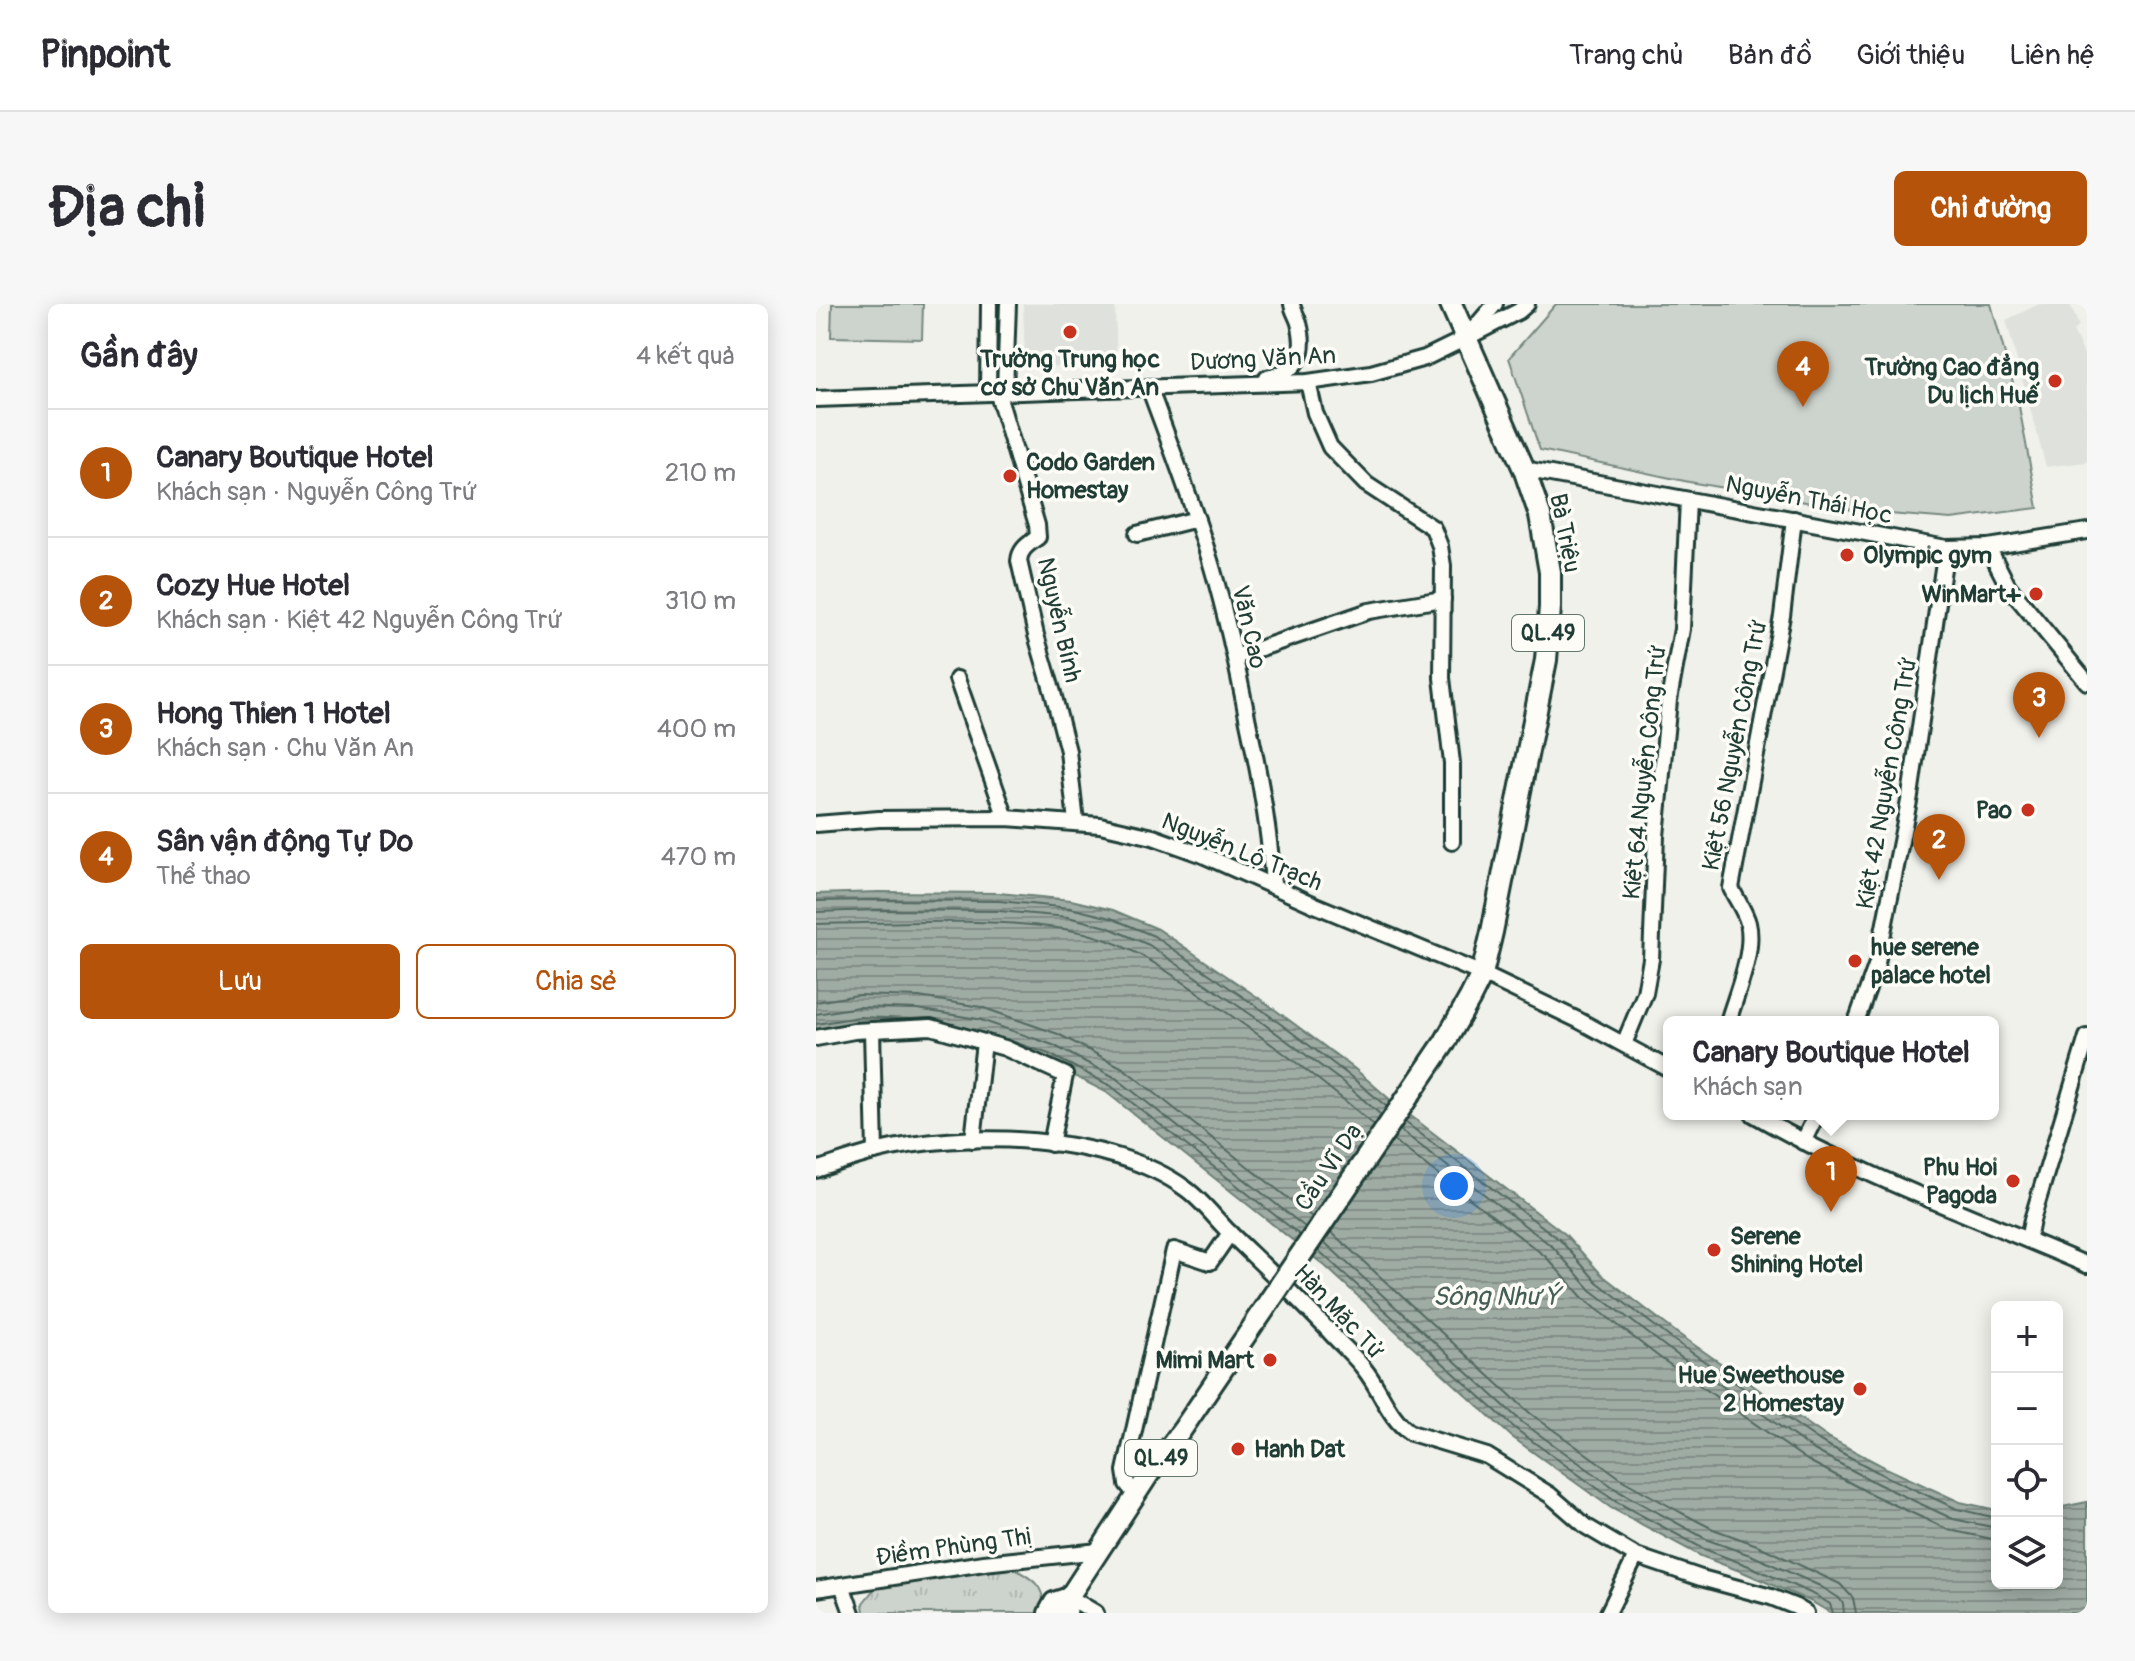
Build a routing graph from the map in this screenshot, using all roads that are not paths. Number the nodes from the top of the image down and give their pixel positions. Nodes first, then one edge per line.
1 (989, 304) edge
2 (1008, 304) edge
3 (1292, 304) edge
4 (1451, 304) edge
5 (1495, 304) edge
6 (1527, 304) edge
7 (1466, 338) junction
8 (1308, 382) junction
9 (1244, 385) junction
10 (1149, 387) junction
11 (996, 391) junction
12 (816, 399) edge
13 (1524, 469) junction
14 (1688, 500) junction
15 (1197, 519) junction
16 (1794, 519) junction
17 (2087, 531) edge
18 (1137, 534) dead end
19 (1988, 547) junction
20 (1946, 548) junction
21 (1443, 599) junction
22 (1235, 657) junction
23 (957, 679) dead end
24 (2087, 682) edge
25 (1006, 818) junction
26 (1076, 822) junction
27 (816, 824) edge
28 (1452, 842) dead end
29 (1273, 886) junction
30 (1482, 974) junction
31 (1730, 1016) edge
32 (1858, 1016) edge
33 (872, 1030) junction
34 (2087, 1037) edge
35 (816, 1038) edge
36 (984, 1042) junction
37 (1624, 1044) junction
38 (1663, 1066) edge
39 (1764, 1120) edge
40 (1814, 1120) edge
41 (973, 1140) junction
42 (1803, 1142) junction
43 (1051, 1144) junction
44 (875, 1152) junction
45 (816, 1170) edge
46 (1230, 1233) junction
47 (2028, 1240) junction
48 (2087, 1265) edge
49 (1256, 1321) joint
50 (1136, 1495) junction
51 (1099, 1551) junction
52 (1636, 1556) junction
53 (842, 1585) junction
54 (816, 1589) edge
55 (1068, 1605) edge
56 (852, 1613) edge
57 (1048, 1613) edge
58 (1096, 1613) edge
59 (1608, 1613) edge
60 (1806, 1613) edge

1 - 11 street
2 - 11 street
3 - 9 street
4 - 7 highway, Bà Triệu / QL.49
5 - 7 street
6 - 7 street, Dương Văn An
7 - 8 street, Dương Văn An
7 - 13 highway, Bà Triệu / QL.49
8 - 9 street, Dương Văn An
8 - 21 street
9 - 10 street, Dương Văn An
10 - 11 street, Dương Văn An
10 - 15 street, Văn Cao
11 - 12 street, Dương Văn An
11 - 26 street, Nguyễn Bính
13 - 14 street, Nguyễn Thái Học
13 - 30 highway, Bà Triệu / QL.49
14 - 16 street, Nguyễn Thái Học
14 - 37 street, Kiệt 64 Nguyễn Công Trứ
15 - 18 street
15 - 22 street, Văn Cao
16 - 20 street, Nguyễn Thái Học
16 - 31 street, Kiệt 56 Nguyễn Công Trứ
17 - 19 street, Nguyễn Thái Học
19 - 20 street, Nguyễn Thái Học
19 - 24 street
20 - 32 street, Kiệt 42 Nguyễn Công Trứ
21 - 22 street
21 - 28 street
22 - 29 street, Văn Cao
23 - 25 street
25 - 26 street, Nguyễn Lộ Trạch
25 - 27 street, Nguyễn Lộ Trạch
26 - 29 street, Nguyễn Lộ Trạch
29 - 30 street, Nguyễn Lộ Trạch
30 - 37 street, Nguyễn Lộ Trạch
30 - 49 highway, Cầu Vĩ Dạ / QL.49, bridge
33 - 35 street
33 - 36 street
33 - 44 street
34 - 47 street
36 - 41 street
36 - 43 street
37 - 38 street, Nguyễn Lộ Trạch
39 - 42 street
40 - 42 street
41 - 43 street, Hàn Mặc Tử
41 - 44 street, Hàn Mặc Tử
42 - 47 street
43 - 46 street, Hàn Mặc Tử
44 - 45 street, Hàn Mặc Tử
46 - 50 street
46 - 52 street, Hàn Mặc Tử
47 - 48 street
49 - 50 main road, QL.49
50 - 51 main road, QL.49
51 - 53 street, Điềm Phùng Thị
51 - 55 main road, QL.49
52 - 59 street
52 - 60 street, Hàn Mặc Tử
53 - 54 street, Điềm Phùng Thị
53 - 56 street
55 - 57 main road, QL.49
55 - 58 street

